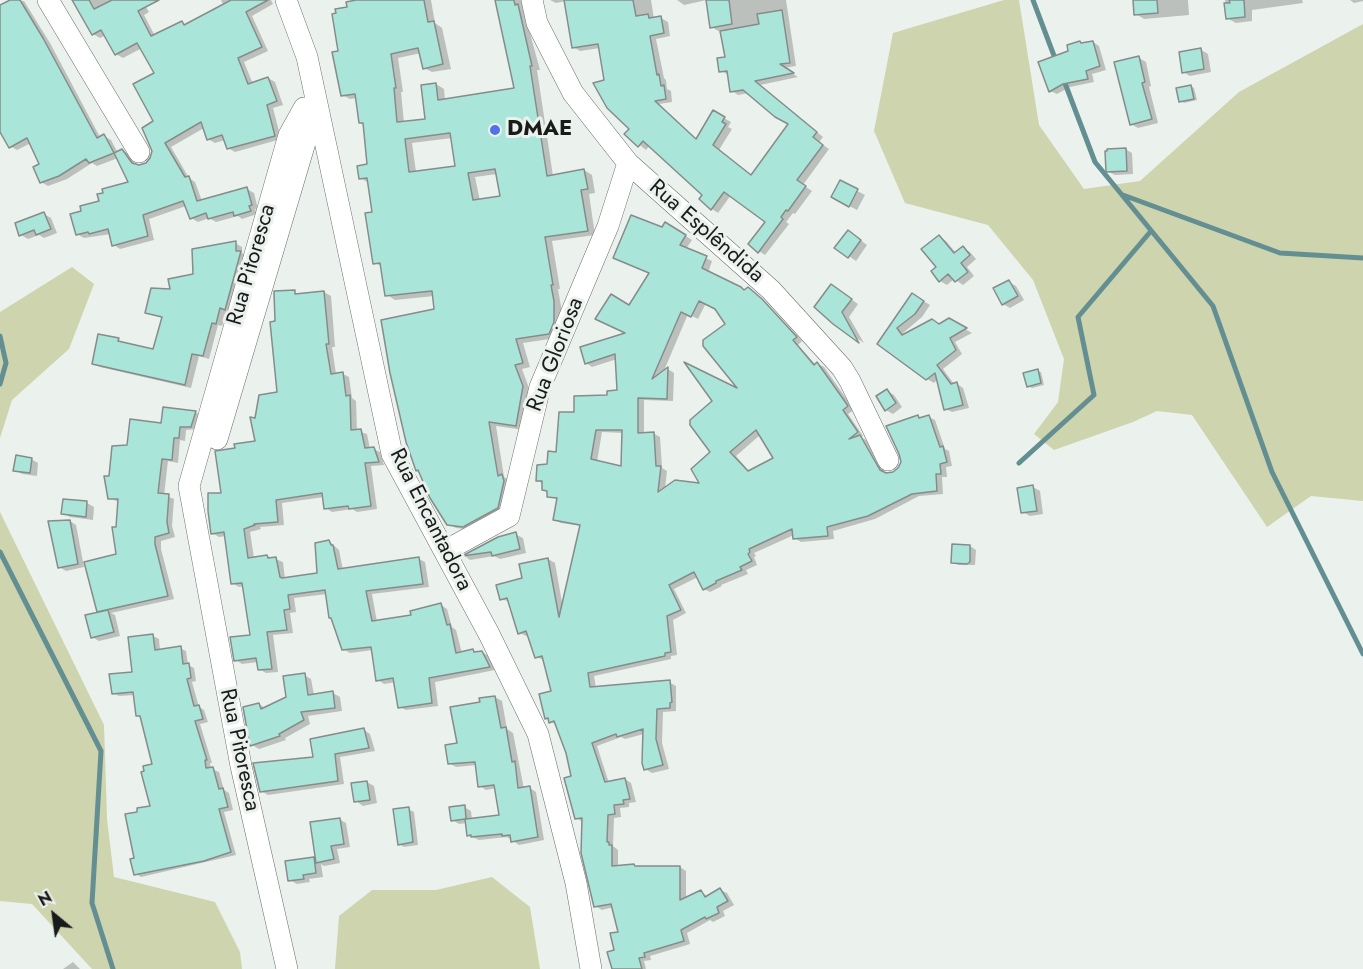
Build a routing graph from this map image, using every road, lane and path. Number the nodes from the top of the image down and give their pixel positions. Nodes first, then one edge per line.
1 (48, 0) edge
2 (286, 0) edge
3 (532, 0) edge
4 (307, 57) junction
5 (140, 152) dead end
6 (628, 163) junction
7 (888, 460) dead end
8 (445, 551) junction
9 (287, 969) edge
10 (591, 969) edge

1 - 5 street
2 - 4 street, Rua Encantadora
3 - 6 street, Rua Esplêndida
4 - 8 street, Rua Encantadora
4 - 9 street, Rua Pitoresca
6 - 7 street, Rua Esplêndida
6 - 8 street, Rua Gloriosa
8 - 10 street, Rua Encantadora

